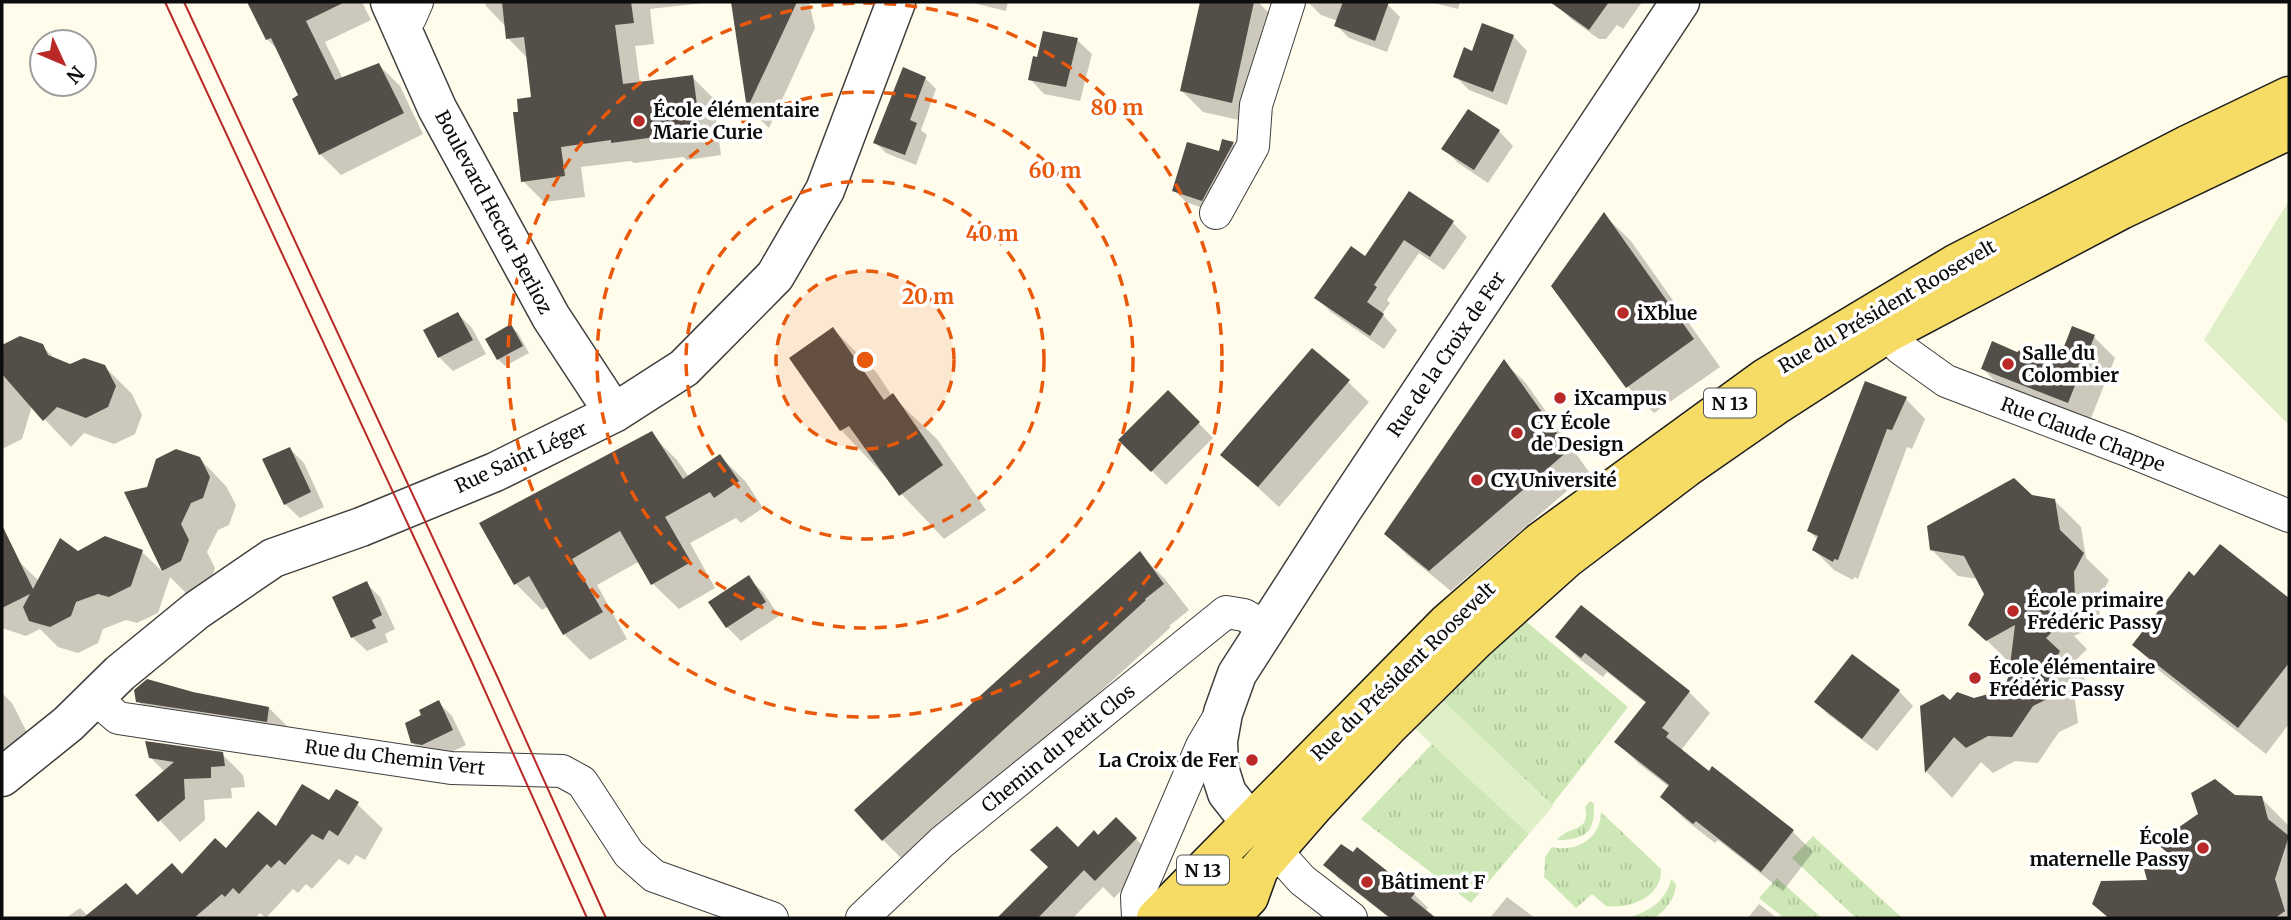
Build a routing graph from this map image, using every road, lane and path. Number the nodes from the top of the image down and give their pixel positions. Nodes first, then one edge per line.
1 (896, 2) edge
2 (1289, 2) edge
3 (1680, 2) edge
4 (402, 9) edge
5 (2289, 96) edge
6 (2289, 130) edge
7 (1216, 213) dead end
8 (1888, 333) junction
9 (614, 413) junction
10 (2289, 516) edge
11 (1266, 626) junction
12 (94, 698) junction
13 (1223, 713) junction
14 (2, 777) edge
15 (1251, 822) junction
16 (1267, 860) junction
17 (772, 918) edge
18 (862, 918) edge
19 (1138, 918) edge
20 (1156, 918) edge
21 (1198, 918) edge
22 (1229, 918) edge
23 (1351, 918) edge

1 - 9 street, Rue Saint Léger
2 - 7 street
3 - 11 street, Rue de la Croix de Fer
4 - 9 street, Boulevard Hector Berlioz
5 - 15 main road, Rue du Président Roosevelt / N 13
6 - 8 main road, Rue du Président Roosevelt / N 13
8 - 10 street, Rue Claude Chappe
8 - 16 main road, Rue du Président Roosevelt / N 13
9 - 12 street, Rue Saint Léger
11 - 13 street, Rue de la Croix de Fer
11 - 18 street, Chemin du Petit Clos
12 - 14 street, Rue Saint Léger
12 - 17 street, Rue du Chemin Vert
13 - 15 street, Rue de la Croix de Fer
13 - 19 street, Rue de la Croix de Fer
15 - 16 main road
15 - 20 main road, Rue du Président Roosevelt / N 13
16 - 21 main road
16 - 22 main road, Rue du Président Roosevelt / N 13
16 - 23 street

